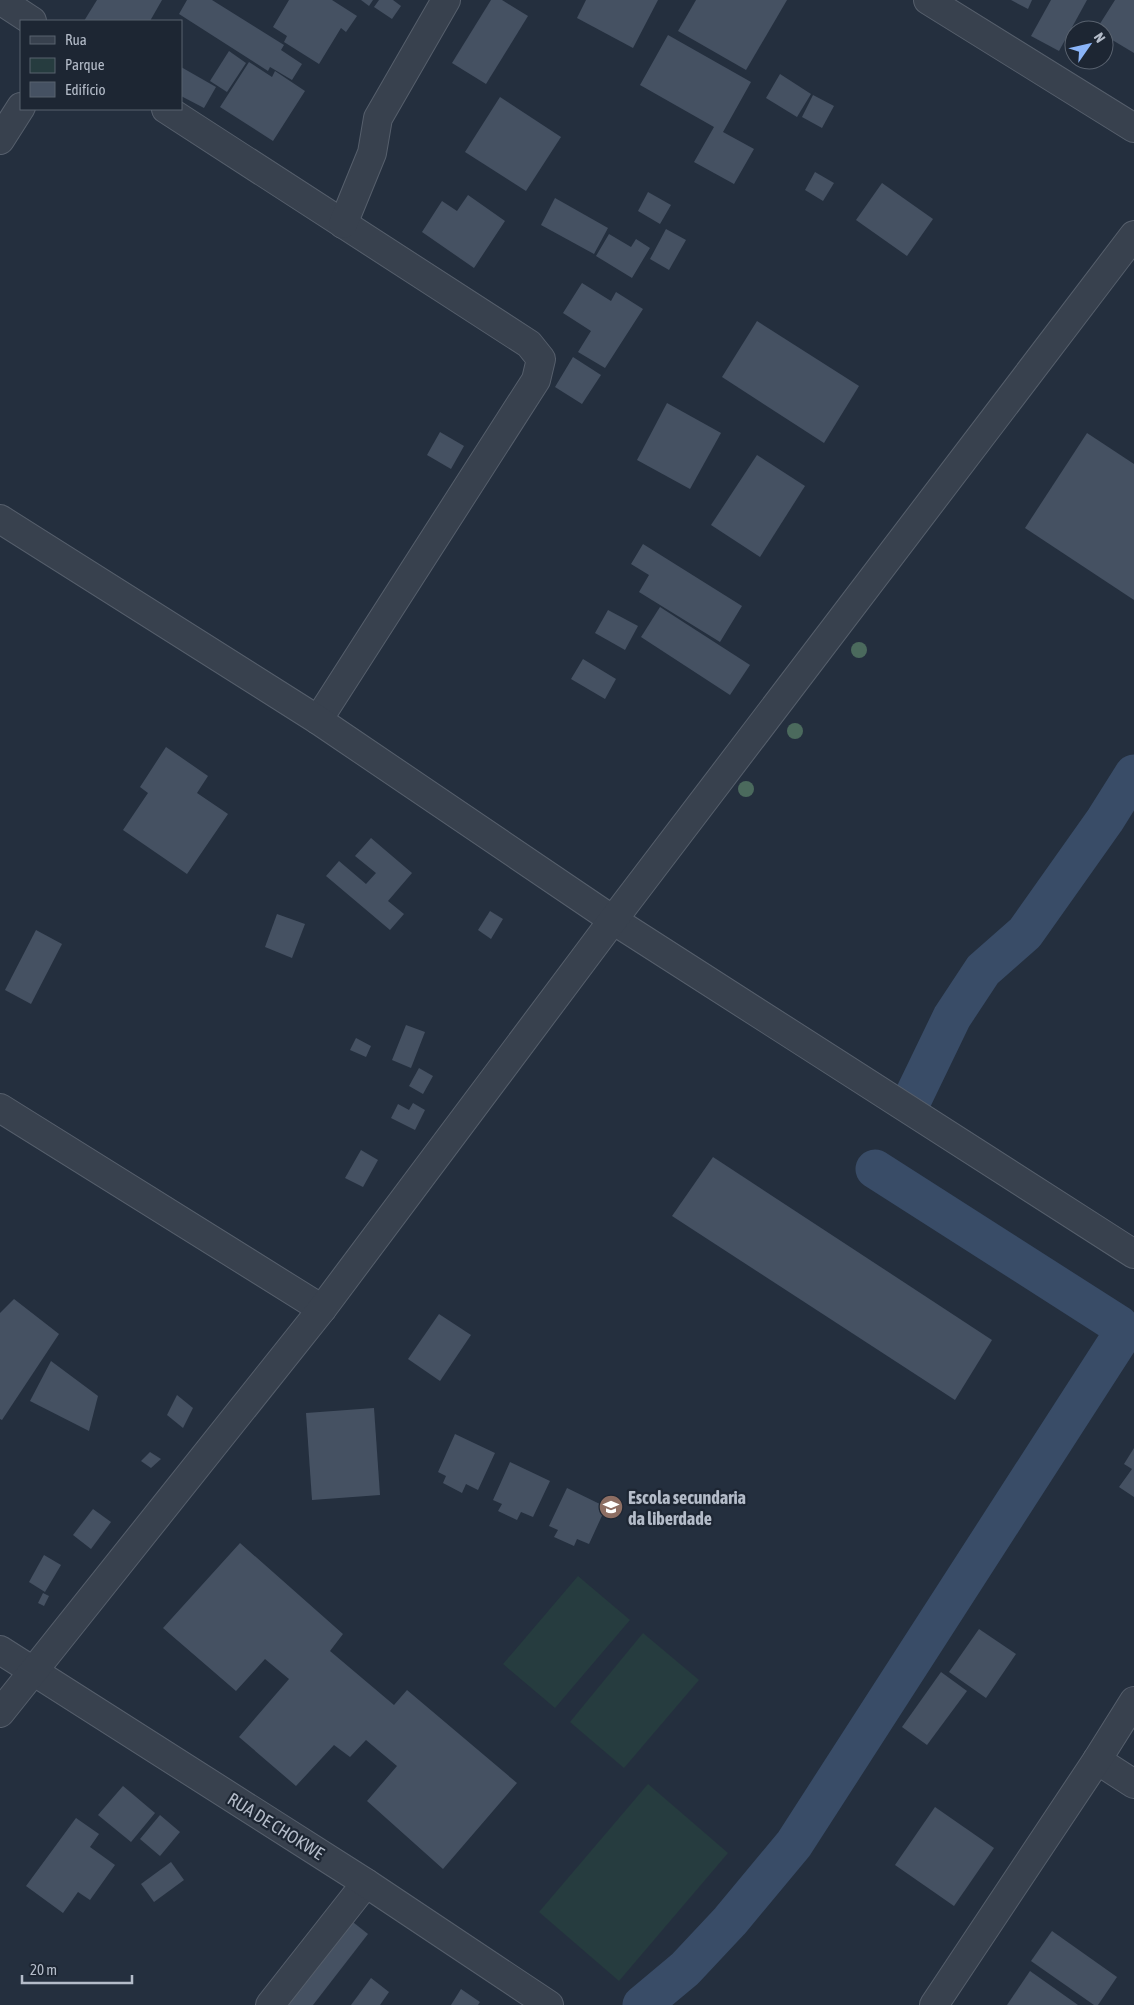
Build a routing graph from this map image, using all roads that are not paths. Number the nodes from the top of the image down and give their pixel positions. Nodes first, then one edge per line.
1 (0, 0) edge
2 (446, 0) edge
3 (928, 0) edge
4 (30, 20) edge
5 (20, 109) edge
6 (168, 110) edge
7 (1134, 128) edge
8 (0, 140) edge
9 (343, 224) junction
10 (1134, 235) edge
11 (0, 518) edge
12 (318, 720) junction
13 (613, 920) junction
14 (0, 1108) edge
15 (1134, 1254) edge
16 (322, 1310) junction
17 (0, 1650) edge
18 (32, 1672) junction
19 (1134, 1701) edge
20 (0, 1713) edge
21 (1097, 1760) junction
22 (1134, 1784) edge
23 (366, 1883) junction
24 (270, 2005) edge
25 (549, 2005) edge
26 (934, 2005) edge

1 - 4 street
2 - 9 street
3 - 7 street
5 - 8 street
6 - 9 street
9 - 12 street
10 - 13 street
11 - 12 street
12 - 13 street
13 - 15 street
13 - 16 street
14 - 16 street
16 - 18 street
17 - 18 street, RUA DE CHOKWE
18 - 20 street
18 - 23 street, RUA DE CHOKWE
19 - 21 street
21 - 22 street
21 - 26 street
23 - 24 street
23 - 25 street, RUA DE CHOKWE

